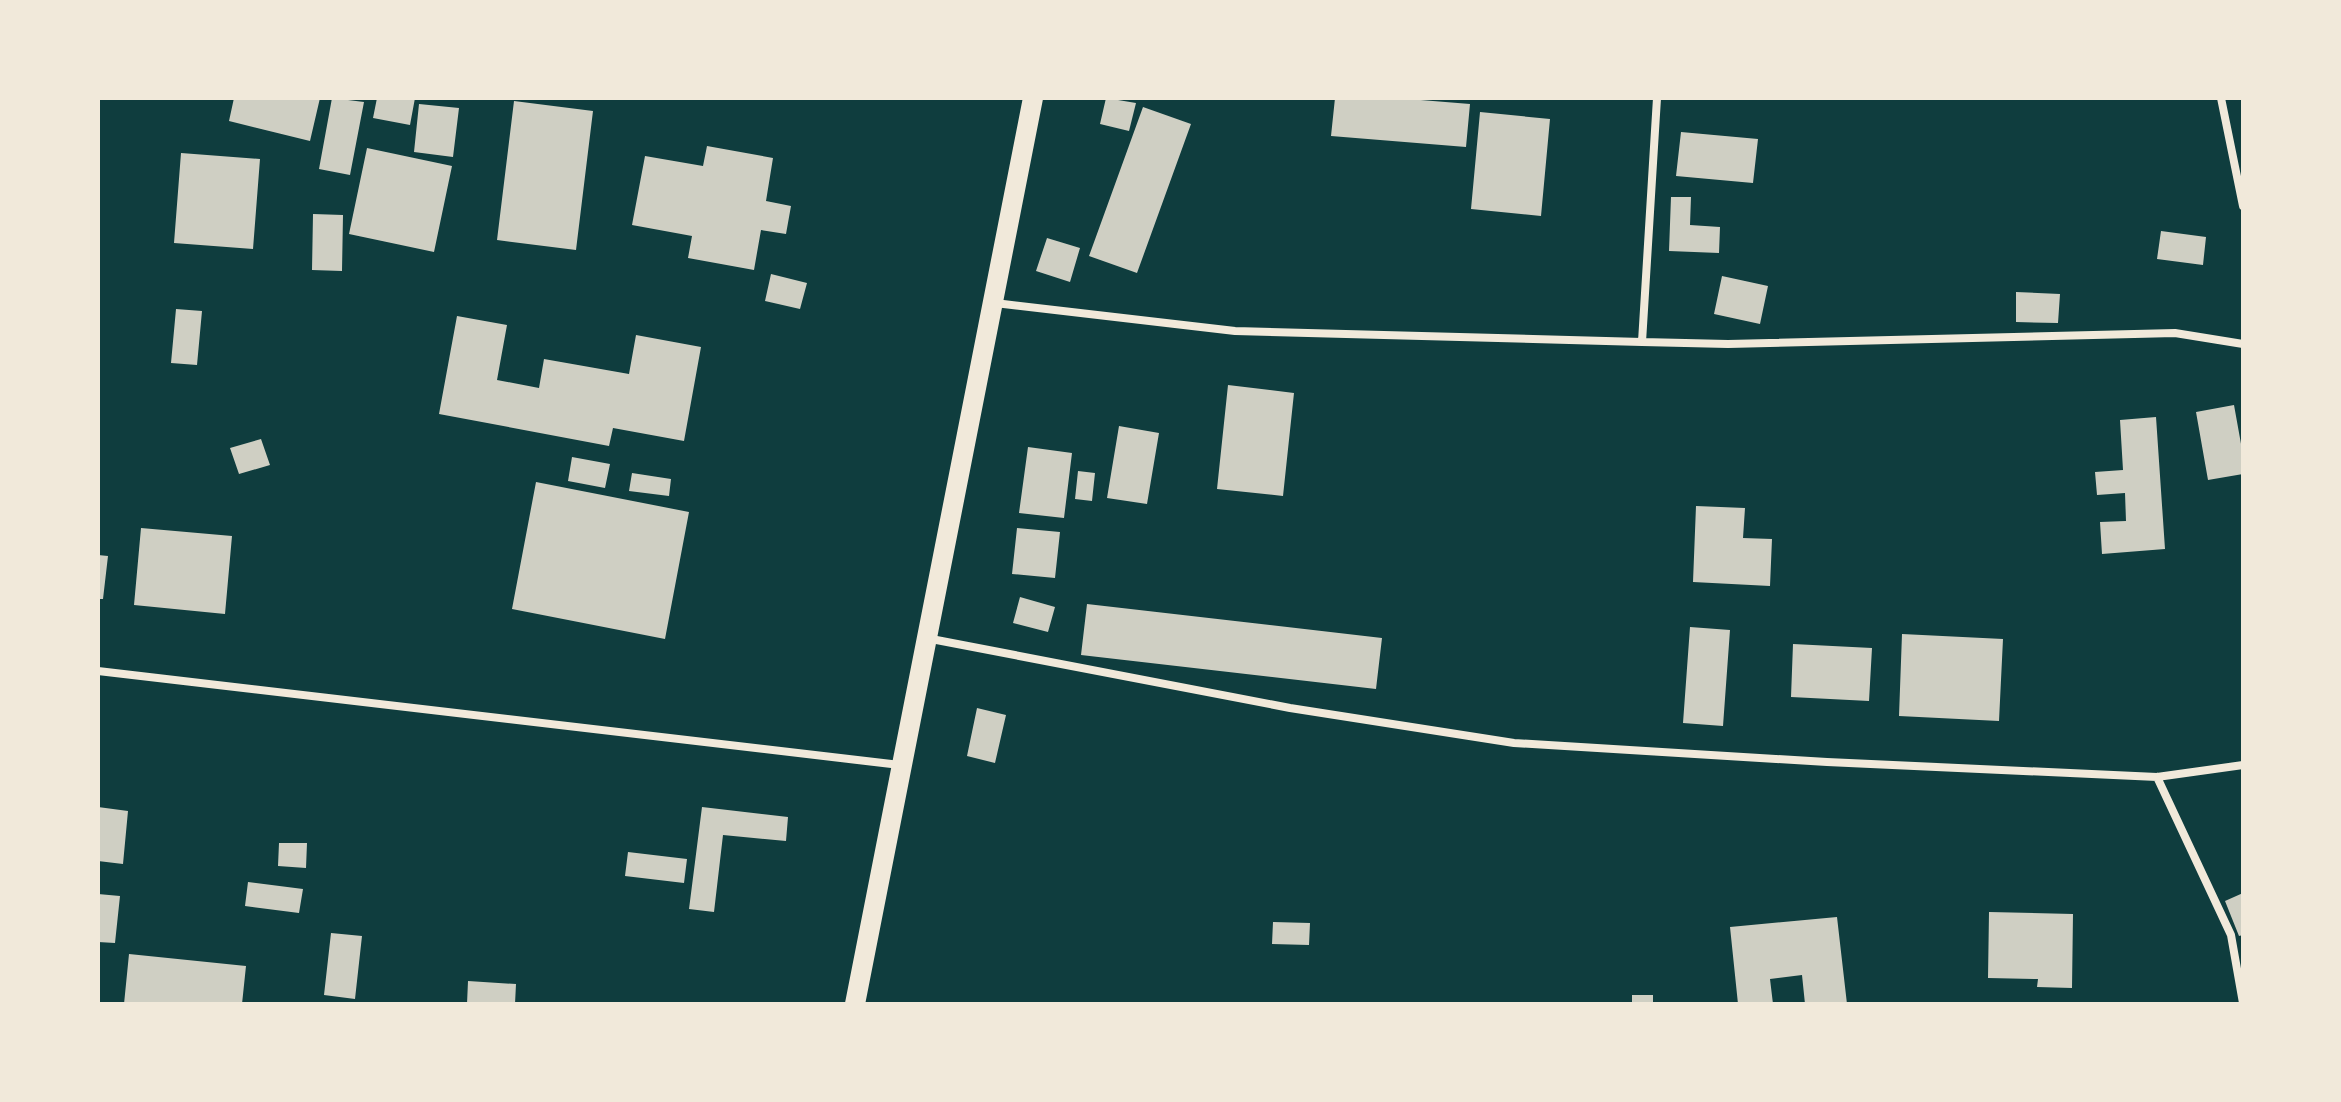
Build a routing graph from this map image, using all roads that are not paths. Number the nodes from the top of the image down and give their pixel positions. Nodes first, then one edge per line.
1 (1033, 98) edge
2 (1657, 98) edge
3 (2221, 98) edge
4 (2243, 206) edge
5 (991, 302) junction
6 (1642, 342) junction
7 (2243, 344) edge
8 (925, 638) junction
9 (98, 671) edge
10 (901, 765) junction
11 (2243, 765) edge
12 (2157, 777) junction
13 (2243, 1003) edge
14 (855, 1004) edge

1 - 5 main road
2 - 6 street
3 - 4 street
5 - 6 street
5 - 8 main road
6 - 7 street
8 - 10 main road
8 - 12 street
9 - 10 street
10 - 14 main road
11 - 12 street
12 - 13 street

